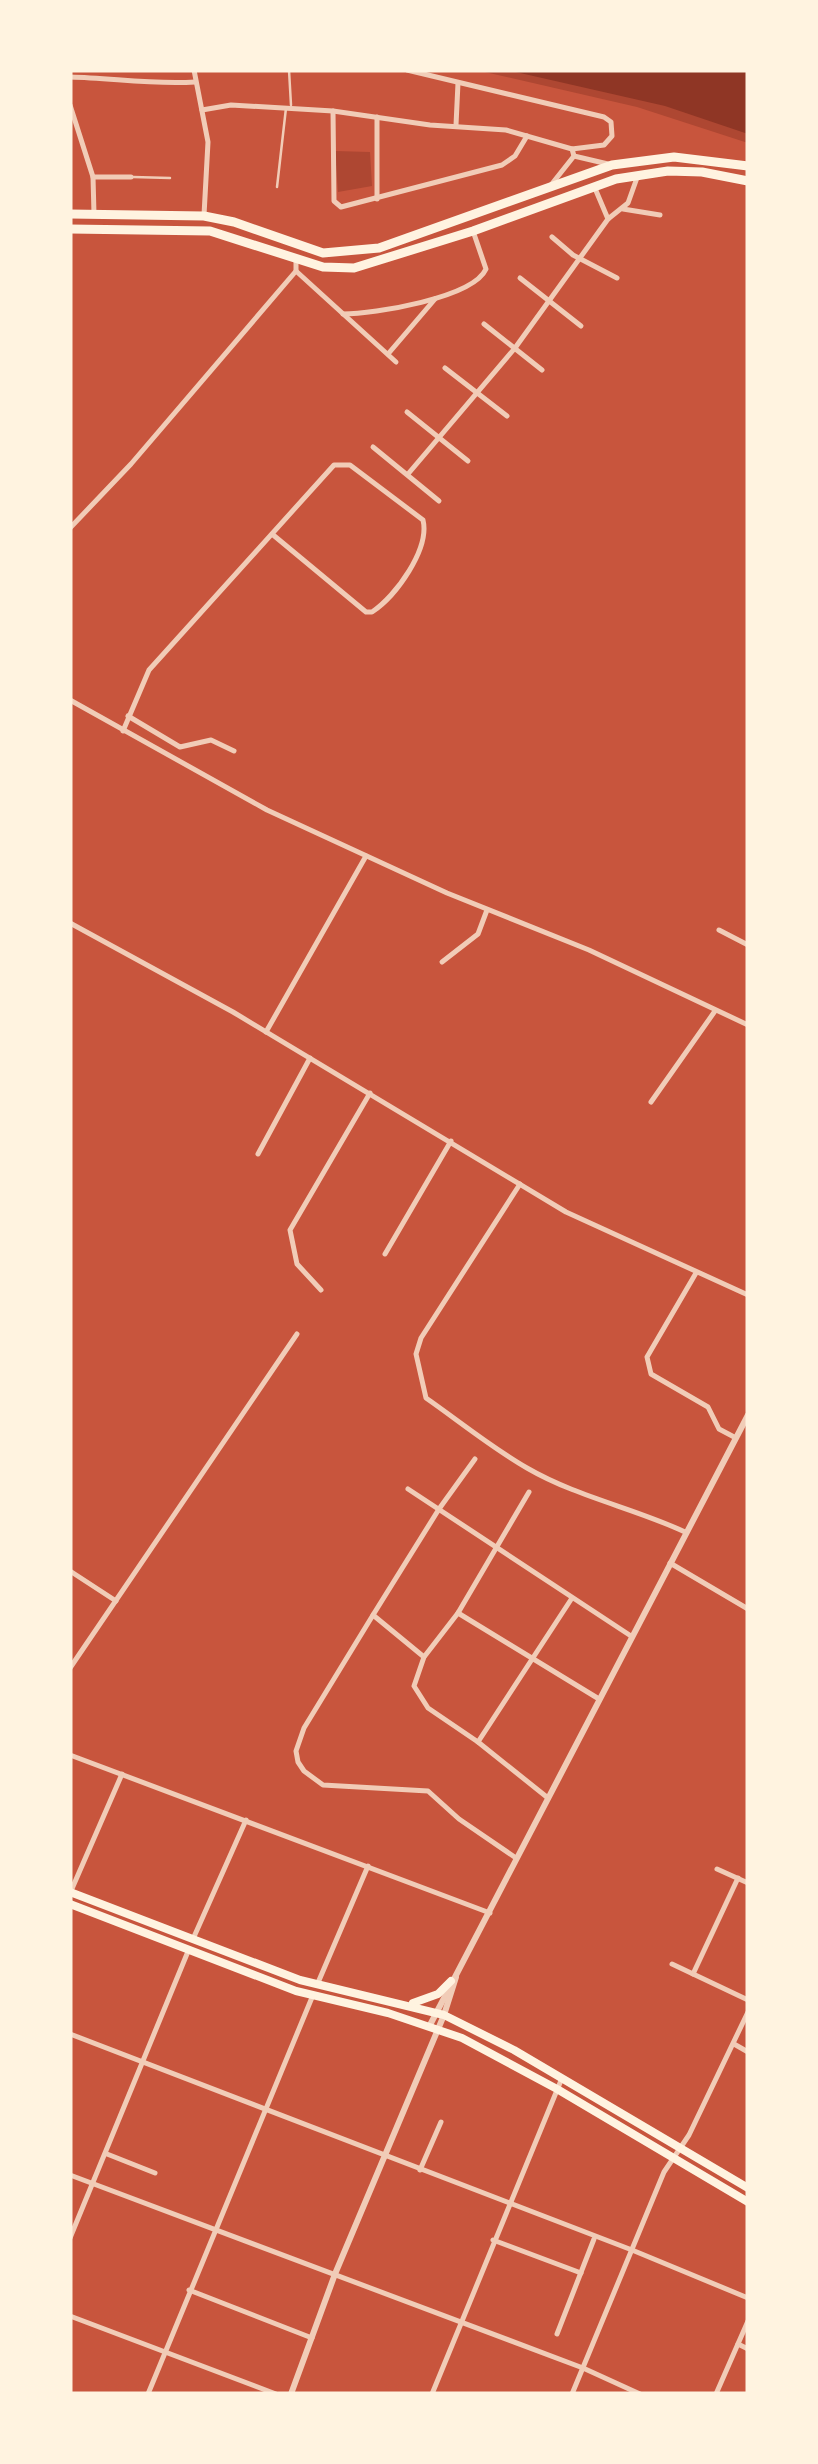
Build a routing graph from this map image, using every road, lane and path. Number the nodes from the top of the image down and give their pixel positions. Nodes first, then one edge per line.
1 (194, 70) edge
2 (289, 70) edge
3 (407, 70) edge
4 (105, 74) edge
5 (70, 78) edge
6 (195, 82) junction
7 (458, 83) junction
8 (70, 106) edge
9 (289, 107) junction
10 (202, 110) junction
11 (333, 111) junction
12 (377, 117) junction
13 (456, 125) junction
14 (527, 136) junction
15 (573, 152) junction
16 (612, 165) junction
17 (748, 166) edge
18 (638, 175) junction
19 (92, 177) junction
20 (131, 177) joint
21 (170, 178) dead end
22 (748, 181) edge
23 (550, 186) junction
24 (594, 186) junction
25 (277, 187) dead end
26 (377, 200) junction
27 (623, 209) junction
28 (70, 214) edge
29 (94, 214) junction
30 (204, 216) junction
31 (660, 216) dead end
32 (608, 219) junction
33 (70, 229) edge
34 (473, 231) junction
35 (552, 237) dead end
36 (581, 258) junction
37 (296, 265) junction
38 (520, 278) dead end
39 (617, 278) dead end
40 (437, 296) junction
41 (550, 302) junction
42 (343, 314) junction
43 (484, 324) dead end
44 (580, 326) dead end
45 (516, 348) junction
46 (388, 354) junction
47 (396, 362) dead end
48 (445, 368) dead end
49 (542, 370) dead end
50 (474, 394) junction
51 (407, 412) dead end
52 (507, 416) dead end
53 (439, 437) junction
54 (372, 447) dead end
55 (468, 461) dead end
56 (408, 474) junction
57 (439, 500) dead end
58 (70, 528) edge
59 (272, 534) junction
60 (70, 700) edge
61 (128, 716) junction
62 (123, 731) junction
63 (234, 751) dead end
64 (367, 856) junction
65 (487, 910) junction
66 (70, 924) edge
67 (719, 930) dead end
68 (748, 945) edge
69 (442, 962) dead end
70 (715, 1011) junction
71 (748, 1025) edge
72 (266, 1032) junction
73 (310, 1058) junction
74 (370, 1093) junction
75 (651, 1102) dead end
76 (451, 1141) junction
77 (258, 1154) dead end
78 (520, 1184) junction
79 (384, 1254) dead end
80 (696, 1272) junction
81 (321, 1290) dead end
82 (748, 1295) edge
83 (297, 1334) dead end
84 (748, 1415) edge
85 (736, 1438) junction
86 (476, 1459) dead end
87 (408, 1489) dead end
88 (529, 1492) dead end
89 (439, 1509) junction
90 (685, 1532) junction
91 (497, 1548) junction
92 (670, 1562) junction
93 (70, 1572) edge
94 (572, 1597) junction
95 (116, 1601) junction
96 (748, 1608) edge
97 (458, 1614) junction
98 (372, 1615) junction
99 (631, 1636) junction
100 (424, 1657) junction
101 (532, 1659) junction
102 (70, 1668) edge
103 (599, 1699) junction
104 (478, 1742) junction
105 (70, 1755) edge
106 (122, 1774) junction
107 (548, 1798) junction
108 (246, 1820) junction
109 (516, 1858) junction
110 (368, 1866) junction
111 (717, 1869) dead end
112 (738, 1878) junction
113 (748, 1883) edge
114 (70, 1893) edge
115 (70, 1904) edge
116 (490, 1913) junction
117 (193, 1939) junction
118 (188, 1950) junction
119 (672, 1964) dead end
120 (693, 1974) junction
121 (454, 1978) junction
122 (317, 1985) junction
123 (312, 1996) junction
124 (748, 2000) edge
125 (409, 2004) junction
126 (748, 2012) edge
127 (440, 2013) junction
128 (434, 2027) junction
129 (70, 2034) edge
130 (734, 2044) junction
131 (748, 2052) edge
132 (140, 2062) junction
133 (562, 2078) junction
134 (558, 2088) junction
135 (264, 2110) junction
136 (440, 2122) dead end
137 (680, 2148) junction
138 (106, 2154) junction
139 (384, 2156) junction
140 (672, 2157) junction
141 (420, 2170) junction
142 (155, 2172) dead end
143 (70, 2175) edge
144 (92, 2183) junction
145 (748, 2188) edge
146 (748, 2202) edge
147 (509, 2204) junction
148 (215, 2229) junction
149 (70, 2238) edge
150 (594, 2238) junction
151 (493, 2240) junction
152 (632, 2250) junction
153 (335, 2274) junction
154 (581, 2274) junction
155 (189, 2290) junction
156 (748, 2298) edge
157 (70, 2316) edge
158 (748, 2321) edge
159 (460, 2322) junction
160 (557, 2334) dead end
161 (312, 2338) junction
162 (738, 2344) junction
163 (748, 2350) edge
164 (165, 2351) junction
165 (582, 2368) junction
166 (148, 2394) edge
167 (276, 2394) edge
168 (291, 2394) edge
169 (432, 2394) edge
170 (572, 2394) edge
171 (640, 2394) edge
172 (716, 2394) edge

1 - 6 street
2 - 9 lane
3 - 7 street
4 - 5 street
4 - 6 street
6 - 10 street
7 - 13 street
7 - 15 street
8 - 19 street
9 - 10 street
9 - 11 street
9 - 25 lane
10 - 30 street
11 - 12 street
11 - 26 street
12 - 13 street
12 - 26 street
13 - 14 street
14 - 15 street
14 - 26 street
15 - 16 street
15 - 23 street
16 - 17 main road
16 - 23 main road
18 - 22 main road
18 - 24 main road
18 - 27 street
19 - 20 street
19 - 29 street
20 - 21 lane
23 - 30 main road
24 - 32 street
24 - 34 main road
27 - 31 street
27 - 32 street
28 - 29 main road
29 - 30 main road
32 - 36 street
33 - 37 main road
34 - 37 main road
34 - 40 street
35 - 36 street
36 - 39 street
36 - 41 street
37 - 42 street
37 - 58 street
38 - 41 street
40 - 42 street
40 - 46 street
41 - 44 street
41 - 45 street
42 - 46 street
43 - 45 street
45 - 49 street
45 - 50 street
46 - 47 street
48 - 50 street
50 - 52 street
50 - 53 street
51 - 53 street
53 - 55 street
53 - 56 street
54 - 56 street
56 - 57 street
59 - 59 street
59 - 61 street
60 - 62 street
61 - 62 street
61 - 63 street
62 - 64 street
64 - 65 street
64 - 72 street
65 - 69 street
65 - 70 street
66 - 72 street
67 - 68 street
70 - 71 street
70 - 75 street
72 - 73 street
73 - 74 street
73 - 77 street
74 - 76 street
74 - 81 street
76 - 78 street
76 - 79 street
78 - 80 street
78 - 90 street
80 - 82 street
80 - 85 street
83 - 95 street
84 - 85 street
85 - 90 street
86 - 89 street
87 - 89 street
88 - 91 street
89 - 91 street
89 - 98 street
90 - 92 street
91 - 94 street
91 - 97 street
92 - 96 street
92 - 99 street
93 - 95 street
94 - 99 street
94 - 101 street
95 - 102 street
97 - 100 street
97 - 101 street
98 - 100 street
98 - 109 street
99 - 103 street
100 - 104 street
101 - 103 street
101 - 104 street
103 - 107 street
104 - 107 street
105 - 106 street
106 - 108 street
106 - 114 street
107 - 109 street
108 - 110 street
108 - 117 street
109 - 116 street
110 - 116 street
110 - 122 street
111 - 112 street
112 - 113 street
112 - 120 street
114 - 117 main road
115 - 118 main road
116 - 121 street
117 - 118 street
117 - 122 main road
118 - 123 main road
118 - 132 street
119 - 120 street
120 - 124 street
121 - 125 main road
121 - 127 street
122 - 123 street
122 - 125 main road
123 - 128 main road
123 - 135 street
125 - 127 main road
126 - 130 street
127 - 128 street
127 - 133 main road
128 - 134 main road
128 - 139 street
129 - 132 street
130 - 131 street
130 - 137 street
132 - 135 street
132 - 138 street
133 - 134 street
133 - 137 main road
134 - 140 main road
134 - 147 street
135 - 139 street
135 - 148 street
136 - 141 street
137 - 140 street
137 - 145 main road
138 - 142 street
138 - 144 street
139 - 141 street
139 - 153 street
140 - 146 main road
140 - 152 street
141 - 147 street
143 - 144 street
144 - 148 street
144 - 149 street
147 - 150 street
147 - 151 street
148 - 153 street
148 - 155 street
150 - 152 street
150 - 154 street
151 - 154 street
151 - 159 street
152 - 156 street
152 - 165 street
153 - 159 street
153 - 161 street
154 - 160 street
155 - 161 street
155 - 164 street
157 - 164 street
158 - 162 street
159 - 165 street
159 - 169 street
161 - 168 street
162 - 163 street
162 - 172 street
164 - 166 street
164 - 167 street
165 - 170 street
165 - 171 street

